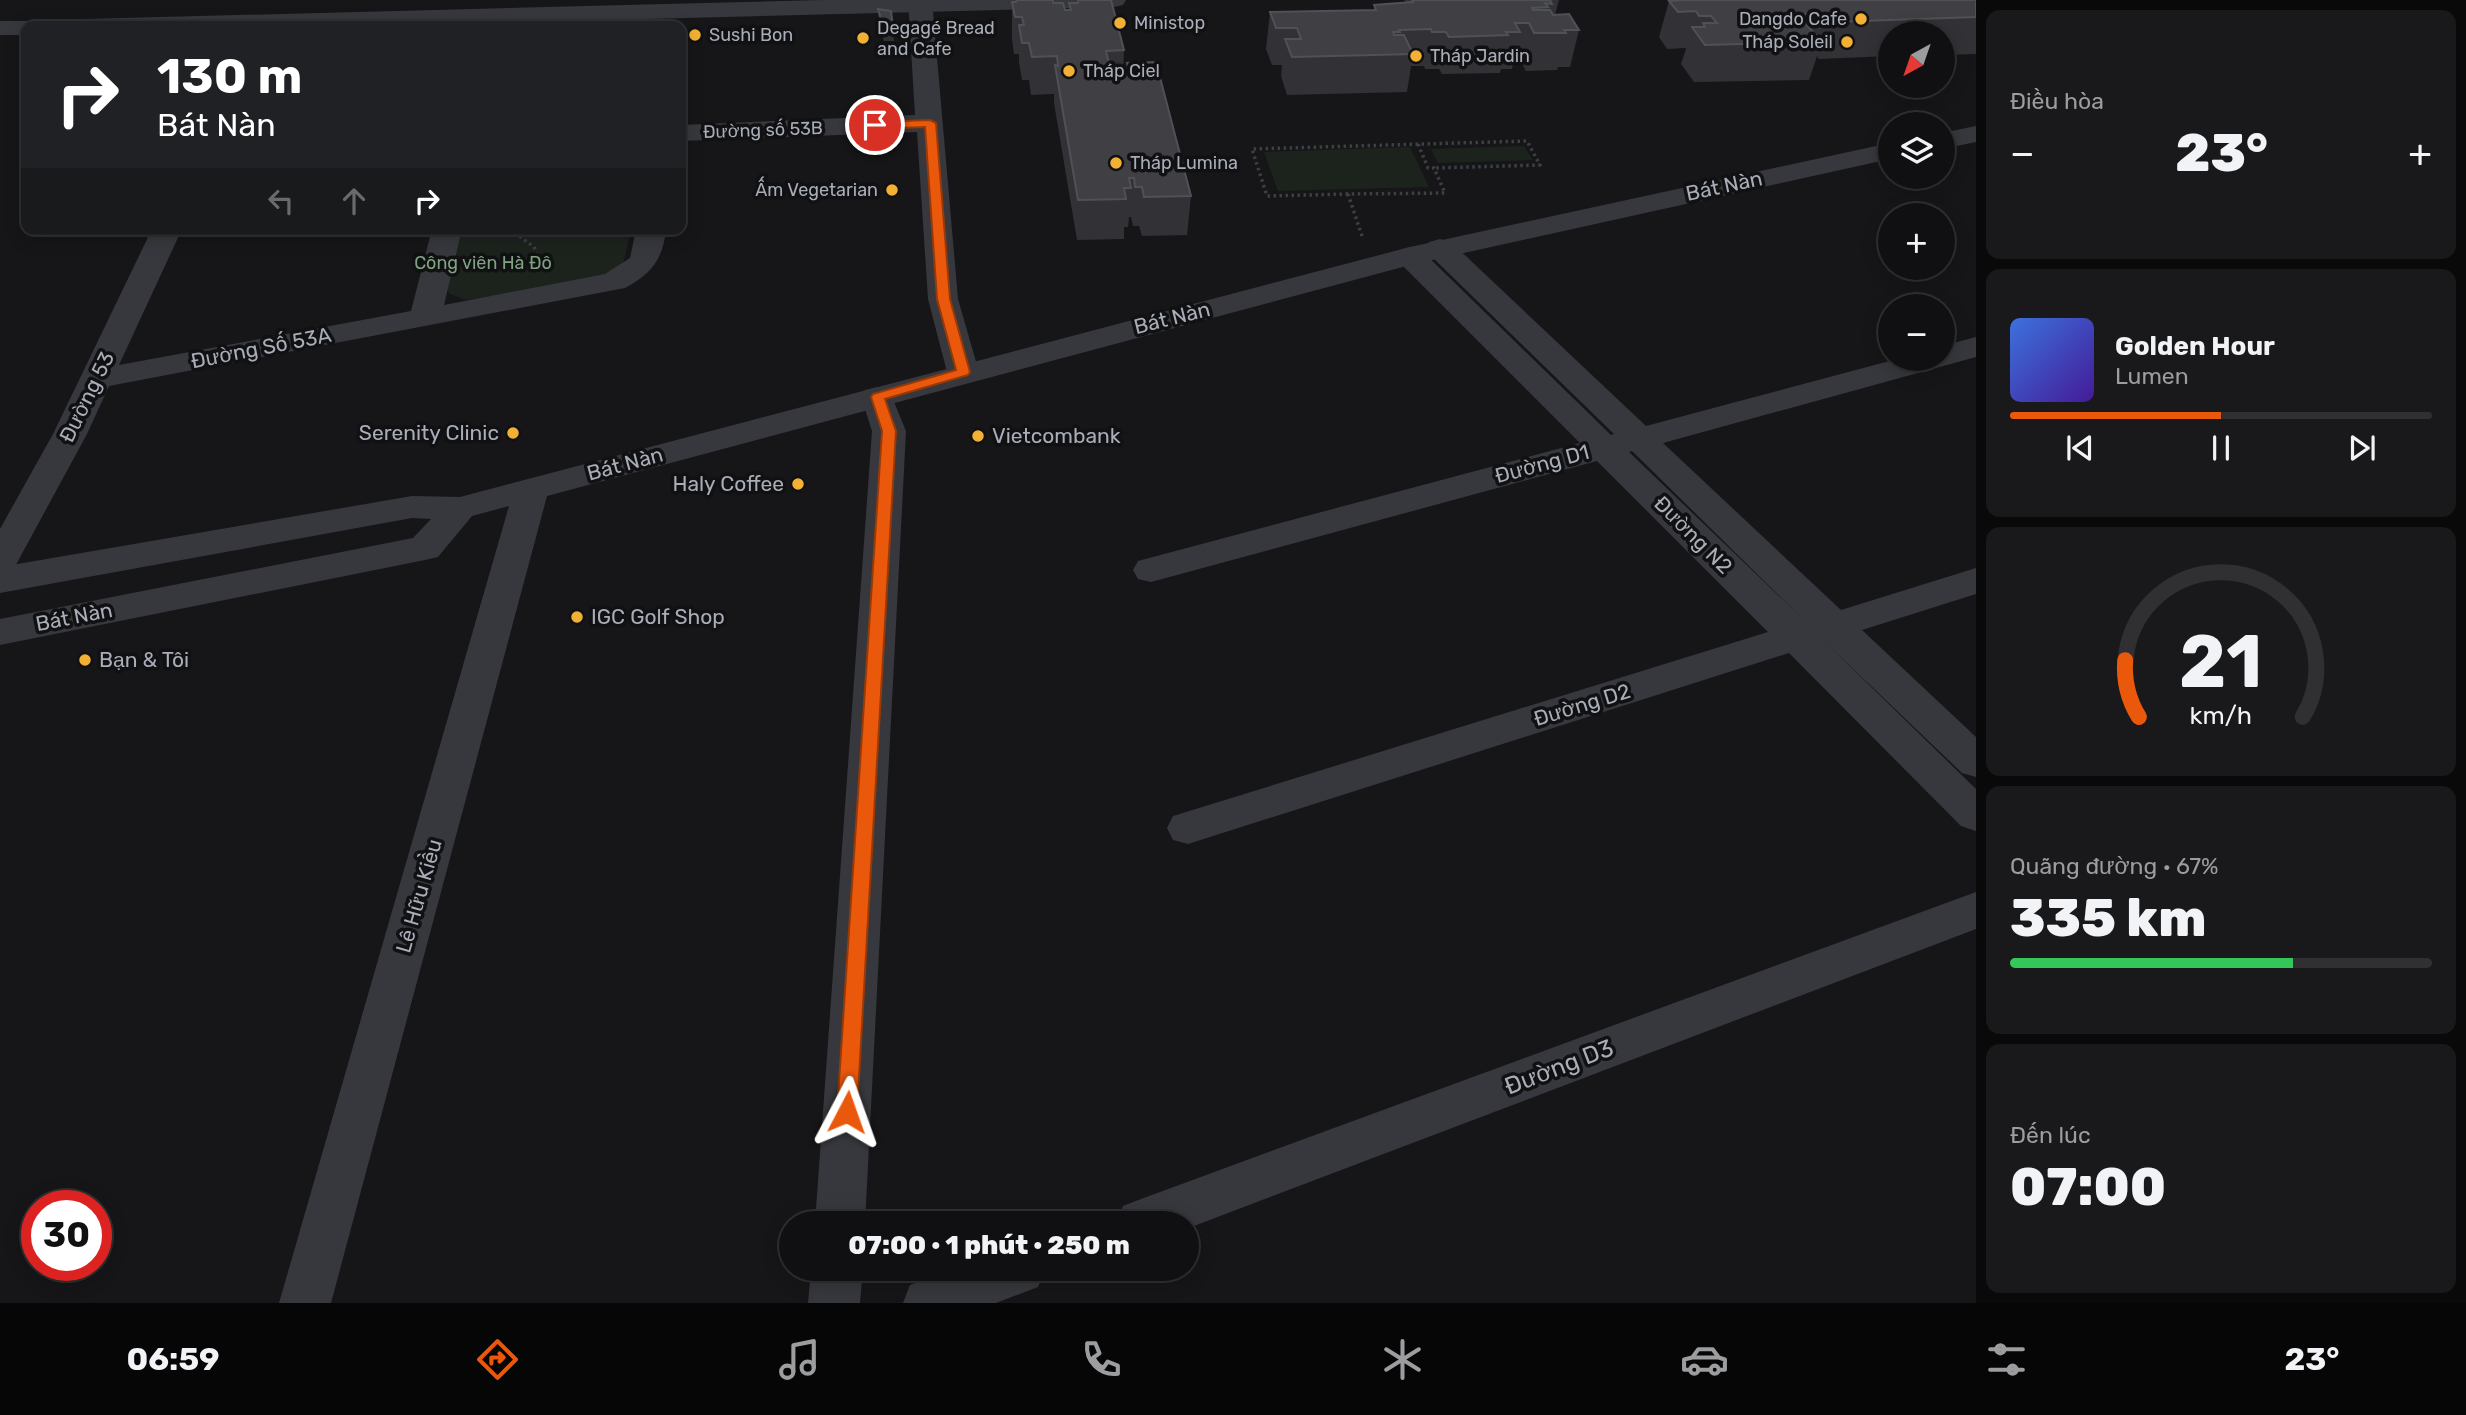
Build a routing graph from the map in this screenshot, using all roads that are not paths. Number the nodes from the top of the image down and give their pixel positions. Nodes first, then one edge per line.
1 (1114, 0) edge
2 (920, 2) edge
3 (351, 21) edge
4 (0, 28) edge
5 (21, 28) edge
6 (930, 123) junction
7 (686, 133) edge
8 (1976, 134) edge
9 (1955, 138) edge
10 (1878, 154) edge
11 (164, 235) edge
12 (446, 235) edge
13 (650, 235) edge
14 (1425, 252) junction
15 (425, 317) junction
16 (1976, 347) edge
17 (1955, 353) edge
18 (1888, 371) edge
19 (964, 372) junction
20 (96, 379) junction
21 (877, 397) junction
22 (1639, 438) junction
23 (1604, 448) junction
24 (532, 488) junction
25 (460, 508) junction
26 (0, 561) edge
27 (1151, 570) dead end
28 (0, 580) edge
29 (1976, 582) edge
30 (1833, 626) junction
31 (0, 632) edge
32 (1796, 638) junction
33 (1976, 762) edge
34 (1976, 815) edge
35 (1188, 828) dead end
36 (1976, 910) edge
37 (841, 1211) edge
38 (1173, 1211) edge
39 (836, 1281) edge
40 (988, 1281) edge
41 (305, 1303) edge
42 (834, 1303) edge
43 (929, 1303) edge

1 - 2 street
2 - 3 street
2 - 6 street
4 - 5 street
6 - 7 street, Đường số 53B
6 - 19 street
8 - 9 street
10 - 14 street, Bát Nàn
11 - 20 street, Đường 53
12 - 15 street
13 - 15 street, Đường Số 53A
14 - 19 street, Bát Nàn
14 - 22 street, Đường N2
14 - 23 street, Đường N2
15 - 20 street, Đường Số 53A
16 - 17 street
18 - 22 street, Đường D1
19 - 21 street, Bát Nàn
20 - 26 street, Đường 53
21 - 24 street, Bát Nàn
21 - 37 street
22 - 23 street, Đường D1
22 - 30 street, Đường N2
23 - 27 street, Đường D1
23 - 32 street, Đường N2
24 - 25 street, Bát Nàn
24 - 41 street, Lê Hữu Kiều
25 - 28 street, Bát Nàn
25 - 31 street, Bát Nàn
29 - 30 street, Đường D2
30 - 32 street, Đường D2
30 - 33 street, Đường N2
32 - 34 street, Đường N2
32 - 35 street, Đường D2
36 - 38 street, Đường D3
39 - 42 street
40 - 43 street

